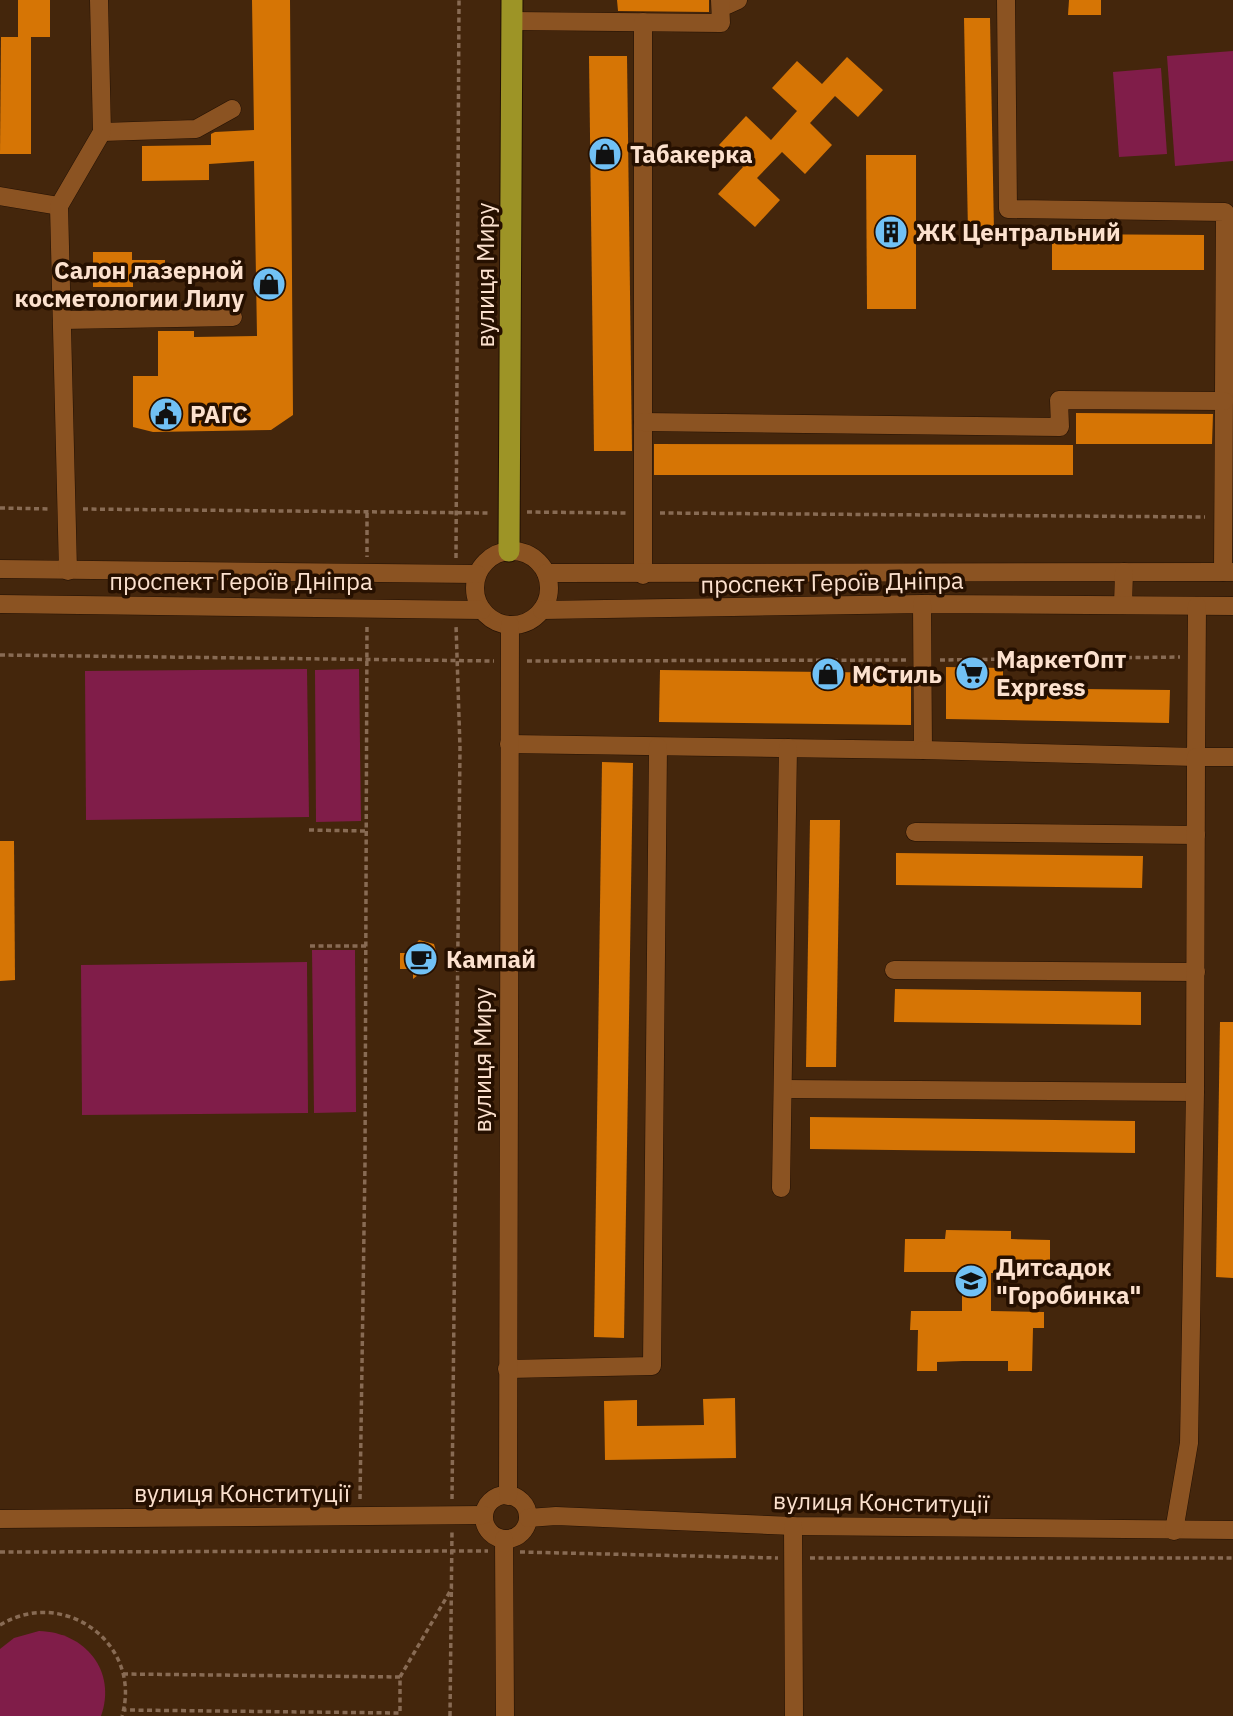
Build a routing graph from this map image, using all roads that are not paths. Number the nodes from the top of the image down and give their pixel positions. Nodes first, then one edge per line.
1 (99, 0) edge
2 (722, 0) edge
3 (738, 0) edge
4 (1006, 0) edge
5 (512, 10) edge
6 (643, 22) junction
7 (232, 109) dead end
8 (102, 132) junction
9 (0, 196) edge
10 (59, 206) junction
11 (1229, 210) edge
12 (233, 317) dead end
13 (62, 320) junction
14 (1224, 401) junction
15 (643, 422) junction
16 (509, 551) junction
17 (0, 569) edge
18 (68, 571) junction
19 (1124, 572) junction
20 (1228, 572) edge
21 (546, 573) junction
22 (477, 574) junction
23 (643, 575) junction
24 (0, 604) edge
25 (922, 604) junction
26 (1123, 605) junction
27 (1197, 606) junction
28 (1233, 606) edge
29 (482, 610) junction
30 (542, 610) junction
31 (510, 625) junction
32 (509, 744) junction
33 (657, 747) junction
34 (788, 748) junction
35 (923, 750) junction
36 (1196, 757) junction
37 (1233, 757) edge
38 (915, 832) dead end
39 (1196, 835) junction
40 (894, 970) dead end
41 (1196, 972) junction
42 (784, 1089) junction
43 (1195, 1092) junction
44 (781, 1188) dead end
45 (507, 1369) junction
46 (508, 1496) junction
47 (484, 1515) junction
48 (528, 1518) junction
49 (0, 1519) edge
50 (793, 1526) junction
51 (1233, 1530) edge
52 (1174, 1531) junction
53 (503, 1545) junction
54 (505, 1716) edge
55 (794, 1716) edge

1 - 8 street
2 - 3 street
2 - 6 street
4 - 11 street
5 - 6 street
5 - 16 main road, вулиця Миру
6 - 15 street
7 - 8 street
8 - 10 street
9 - 10 street
10 - 13 street
11 - 14 street
12 - 13 street
13 - 18 street
14 - 15 street
14 - 20 street
15 - 23 street
16 - 21 street
16 - 22 street
17 - 18 street, проспект Героїв Дніпра
18 - 22 street, проспект Героїв Дніпра
19 - 20 street, проспект Героїв Дніпра
19 - 23 street, проспект Героїв Дніпра
19 - 26 street
21 - 23 street, проспект Героїв Дніпра
21 - 30 street
22 - 29 street
24 - 29 street, проспект Героїв Дніпра
25 - 26 street, проспект Героїв Дніпра
25 - 30 street, проспект Героїв Дніпра
25 - 35 street
26 - 27 street, проспект Героїв Дніпра
27 - 28 street, проспект Героїв Дніпра
27 - 36 street
29 - 31 street
30 - 31 street
31 - 32 street, вулиця Миру
32 - 33 street
32 - 45 street, вулиця Миру
33 - 34 street
33 - 45 street
34 - 35 street
34 - 42 street
35 - 36 street
36 - 37 street
36 - 39 street
38 - 39 street
39 - 41 street
40 - 41 street
41 - 43 street
42 - 43 street
42 - 44 street
43 - 52 street
45 - 46 street, вулиця Миру
46 - 47 street
46 - 48 street
47 - 49 street, вулиця Конституції
47 - 53 street
48 - 50 street, вулиця Конституції
48 - 53 street
50 - 52 street, вулиця Конституції
50 - 55 street
51 - 52 street, вулиця Конституції
53 - 54 street

